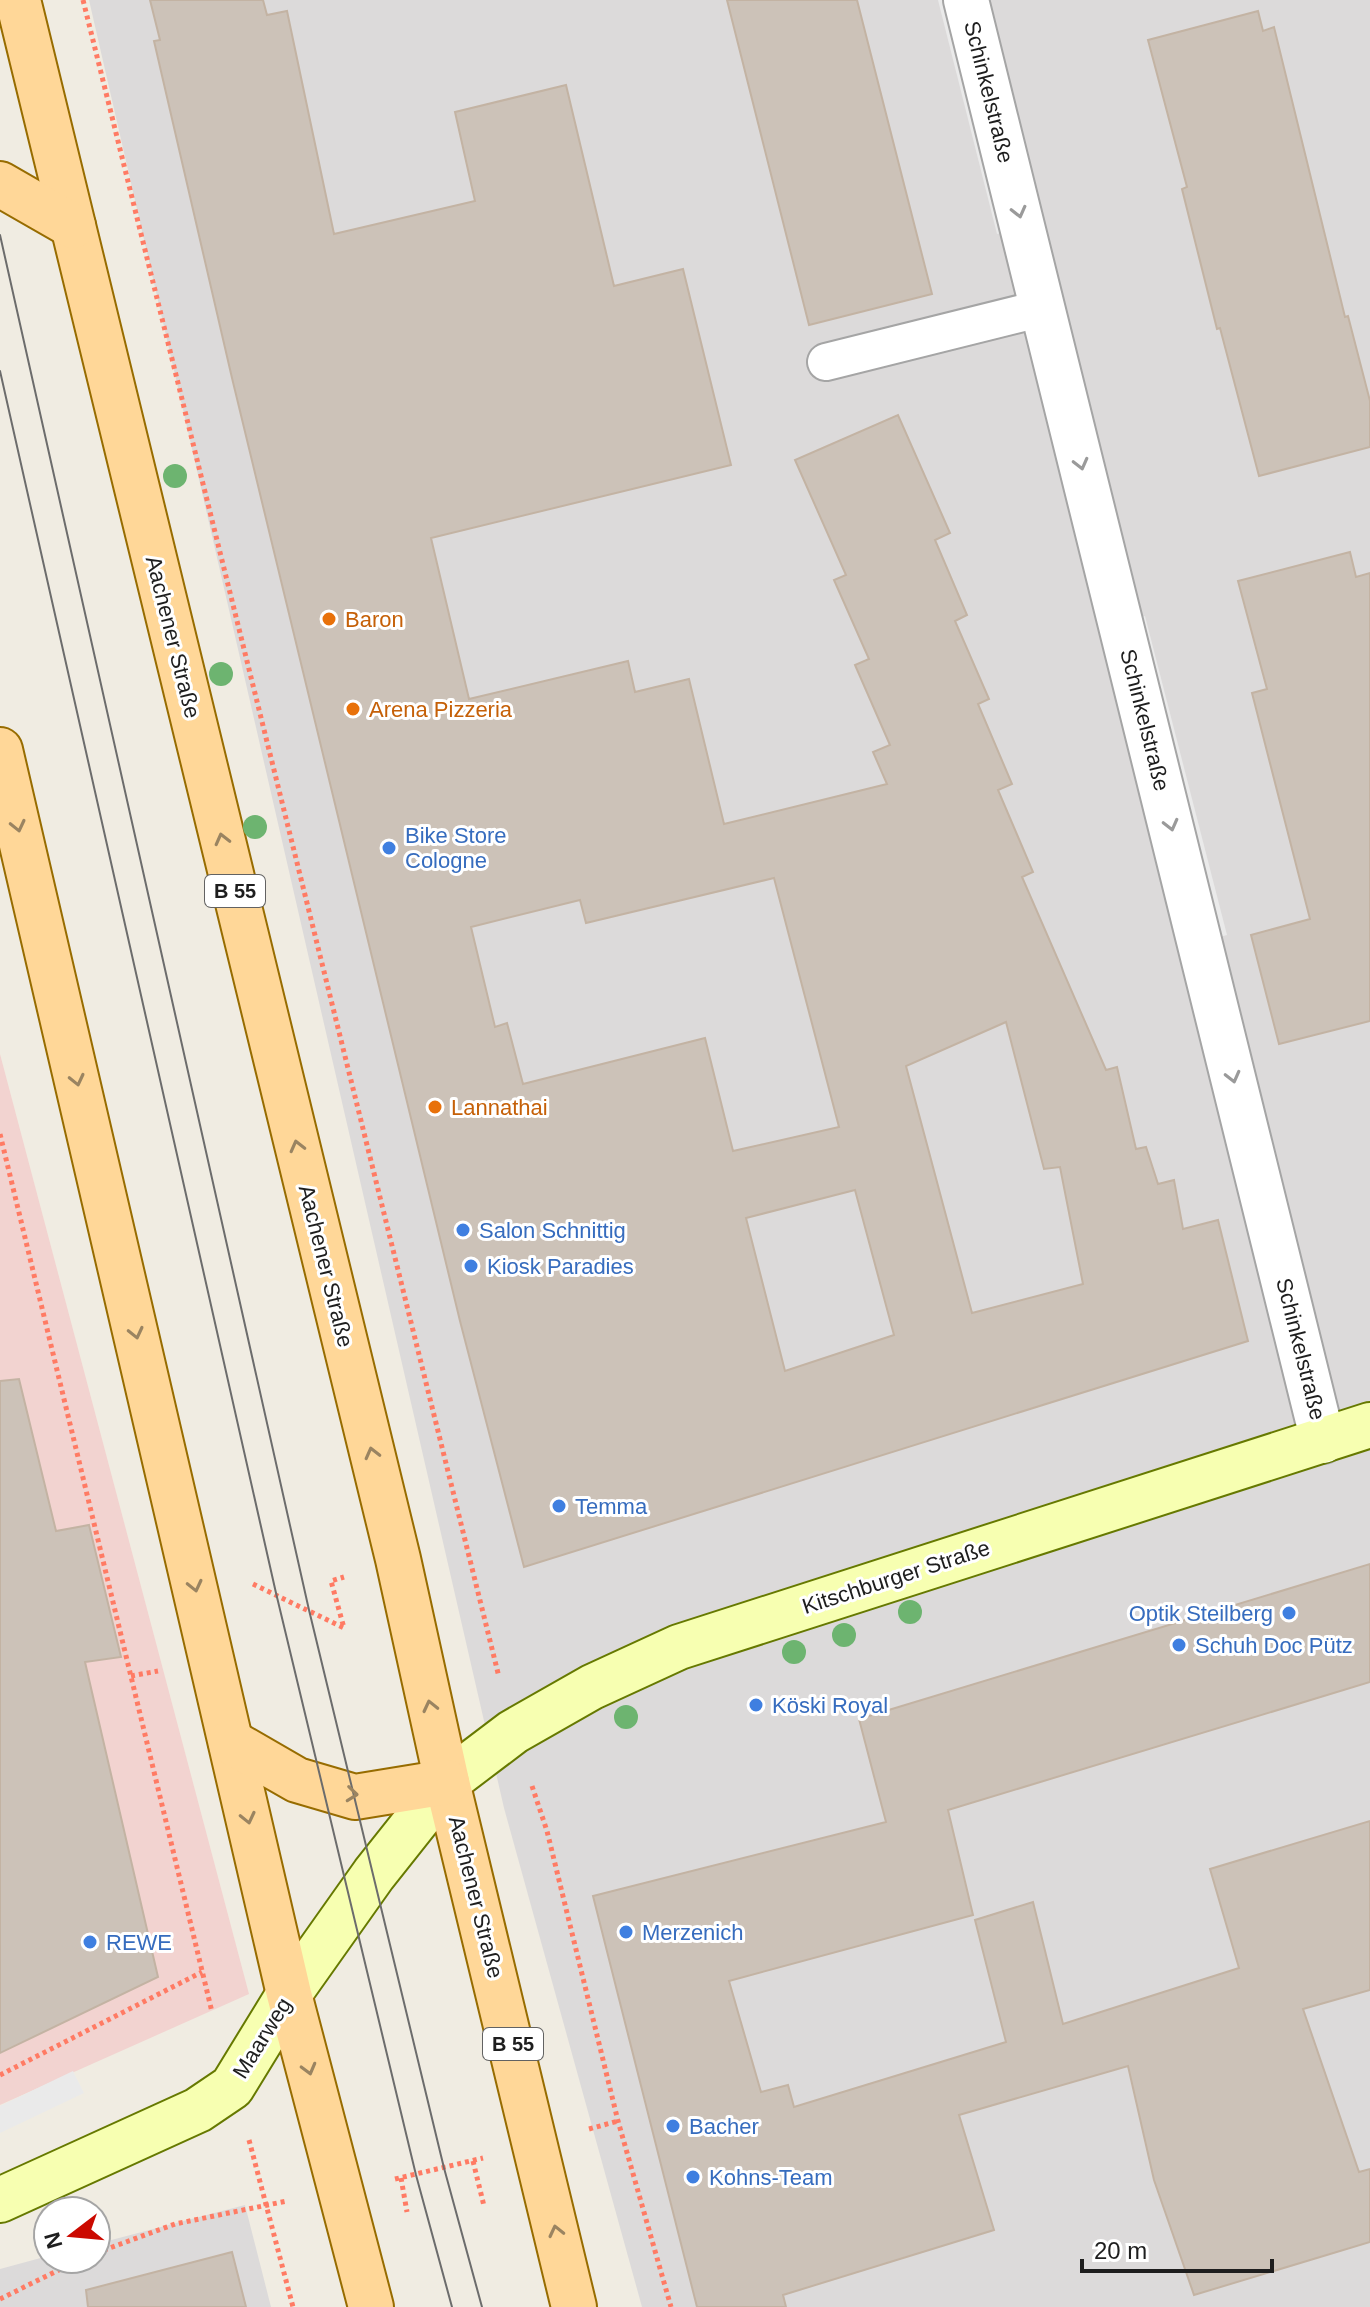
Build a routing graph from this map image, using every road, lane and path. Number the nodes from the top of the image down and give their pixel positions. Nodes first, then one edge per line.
1 (18, 0) edge
2 (83, 0) edge
3 (966, 0) edge
4 (0, 184) edge
5 (73, 226) junction
6 (1043, 308) junction
7 (826, 362) dead end
8 (0, 750) edge
9 (0, 1134) edge
10 (1370, 1425) edge
11 (1323, 1441) junction
12 (398, 1559) junction
13 (256, 1596) dead end
14 (212, 1661) junction
15 (131, 1676) junction
16 (513, 1732) junction
17 (231, 1742) junction
18 (447, 1782) junction
19 (202, 1972) junction
20 (289, 1994) junction
21 (0, 2075) edge
22 (232, 2087) junction
23 (618, 2121) junction
24 (537, 2143) junction
25 (473, 2161) junction
26 (401, 2178) junction
27 (340, 2191) junction
28 (0, 2200) edge
29 (268, 2205) junction
30 (484, 2206) dead end
31 (408, 2222) dead end
32 (112, 2247) edge
33 (49, 2275) edge
34 (0, 2299) edge
35 (293, 2307) edge
36 (371, 2307) edge
37 (574, 2307) edge
38 (671, 2307) edge

1 - 5 main road, Aachener Straße / B 55
2 - 16 path
3 -> 6 street, Schinkelstraße
4 - 5 main road
12 -> 5 main road, Aachener Straße / B 55
6 - 7 lane
6 -> 11 street, Schinkelstraße
8 -> 14 main road
9 - 15 path
10 - 11 street, Kitschburger Straße
11 - 16 street, Kitschburger Straße
12 - 13 path
18 -> 12 main road, Aachener Straße / B 55
14 - 15 path
14 - 17 main road
15 - 19 path
16 - 18 street, Kitschburger Straße
16 - 23 path
17 -> 18 main road
17 -> 20 main road
18 - 20 street, Maarweg
18 - 24 main road, Aachener Straße / B 55
19 - 21 path
19 - 22 path
20 - 22 street, Maarweg
20 -> 27 main road
22 - 28 street, Maarweg
22 - 29 path
23 - 24 path
23 - 38 path
24 - 25 path
37 -> 24 main road, Aachener Straße / B 55
25 - 26 path
25 - 30 path
26 - 27 path
26 - 31 path
27 - 29 path
27 - 36 main road
29 - 32 path
29 - 35 path
33 - 34 path

